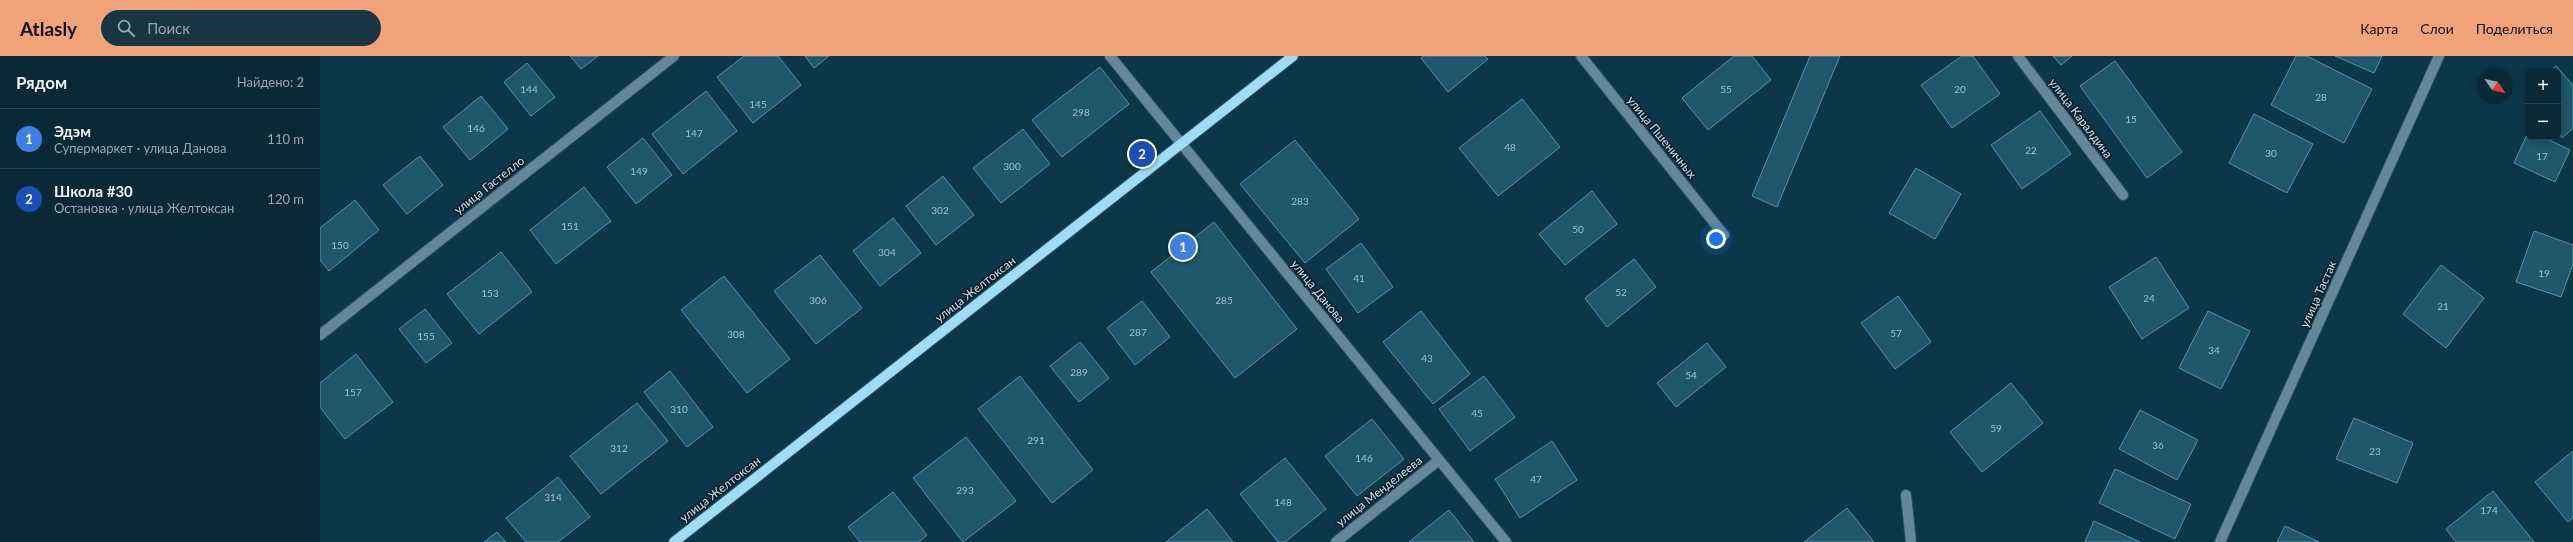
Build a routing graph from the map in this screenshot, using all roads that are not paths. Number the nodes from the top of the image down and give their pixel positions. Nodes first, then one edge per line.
1 (674, 56) edge
2 (1110, 56) edge
3 (1293, 56) edge
4 (1581, 56) edge
5 (2018, 56) edge
6 (2439, 56) edge
7 (1181, 144) junction
8 (2123, 195) dead end
9 (1724, 235) dead end
10 (320, 335) edge
11 (1439, 460) junction
12 (1906, 495) dead end
13 (674, 542) edge
14 (1336, 542) edge
15 (1506, 542) edge
16 (1911, 542) edge
17 (2220, 542) edge

1 - 10 street, улица Гастелло
2 - 7 street, улица Данова
3 - 7 main road, улица Желтоксан
4 - 9 street, улица Пшеничных
5 - 8 street, улица Каралдина
6 - 17 street, улица Тастак
7 - 11 street, улица Данова
7 - 13 main road, улица Желтоксан
11 - 14 street, улица Менделеева
11 - 15 street, улица Данова
12 - 16 street

